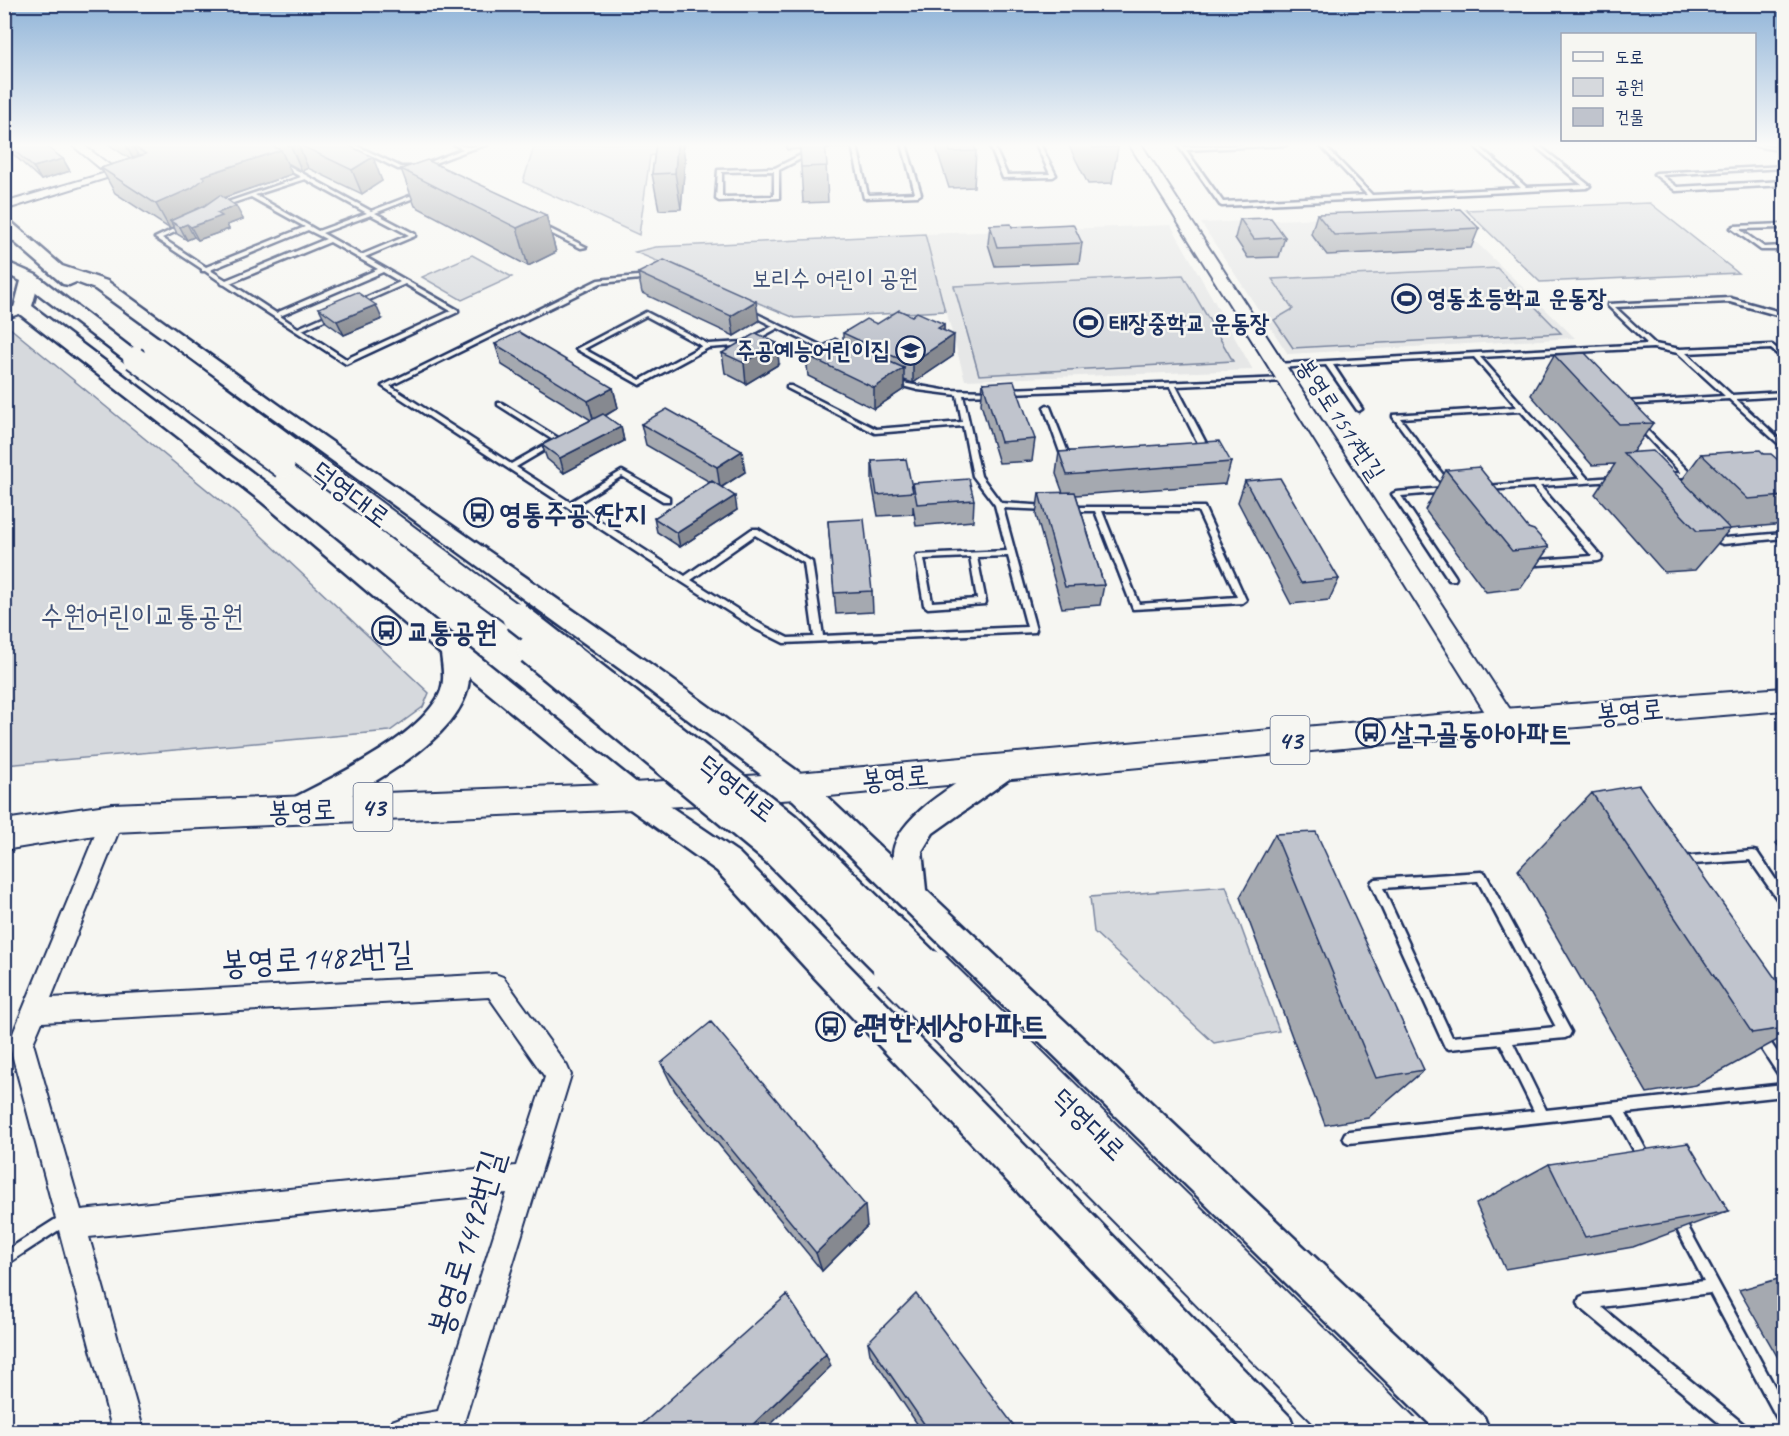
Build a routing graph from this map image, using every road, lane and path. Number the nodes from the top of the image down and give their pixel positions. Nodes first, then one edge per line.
1 (279, 211) edge
2 (367, 211) edge
3 (376, 211) edge
4 (1178, 211) edge
5 (371, 213) junction
6 (195, 221) edge
7 (531, 222) edge
8 (4, 224) edge
9 (1785, 226) edge
10 (308, 228) junction
11 (318, 234) junction
12 (329, 240) junction
13 (583, 247) dead end
14 (1785, 248) edge
15 (360, 257) junction
16 (4, 266) edge
17 (56, 269) junction
18 (204, 270) junction
19 (382, 270) junction
20 (652, 277) edge
21 (30, 279) junction
22 (405, 282) junction
23 (224, 283) junction
24 (735, 305) edge
25 (351, 306) edge
26 (14, 311) edge
27 (341, 311) edge
28 (1785, 315) edge
29 (275, 316) junction
30 (119, 320) dead end
31 (777, 326) junction
32 (298, 330) junction
33 (707, 346) junction
34 (1653, 346) junction
35 (142, 347) junction
36 (1680, 351) junction
37 (839, 356) edge
38 (1476, 356) junction
39 (1785, 357) edge
40 (1328, 363) junction
41 (1282, 373) junction
42 (881, 376) edge
43 (1172, 384) junction
44 (789, 387) dead end
45 (960, 394) junction
46 (1785, 394) edge
47 (1730, 397) junction
48 (500, 404) dead end
49 (1047, 407) dead end
50 (1522, 408) junction
51 (1359, 409) dead end
52 (1627, 412) edge
53 (1634, 420) edge
54 (966, 424) junction
55 (1785, 446) edge
56 (1192, 447) edge
57 (1077, 454) edge
58 (511, 467) junction
59 (1709, 473) edge
60 (1688, 475) junction
61 (1618, 479) dead end
62 (1586, 481) junction
63 (1535, 484) junction
64 (1669, 484) edge
65 (1461, 489) edge
66 (1472, 489) edge
67 (1451, 490) junction
68 (666, 499) dead end
69 (1458, 500) edge
70 (570, 505) junction
71 (999, 505) junction
72 (1054, 508) edge
73 (1065, 508) edge
74 (1098, 510) junction
75 (1708, 525) edge
76 (1785, 536) edge
77 (1011, 553) junction
78 (973, 555) junction
79 (1519, 564) edge
80 (1452, 578) dead end
81 (686, 580) junction
82 (819, 639) junction
83 (453, 650) junction
84 (1785, 699) edge
85 (1504, 721) junction
86 (1006, 766) junction
87 (796, 786) junction
88 (633, 796) junction
89 (298, 810) junction
90 (4, 816) edge
91 (113, 818) junction
92 (76, 824) junction
93 (4, 835) edge
94 (1665, 862) edge
95 (912, 896) junction
96 (1785, 900) edge
97 (34, 1011) junction
98 (1752, 1026) edge
99 (1504, 1037) junction
100 (1785, 1073) edge
101 (558, 1075) joint
102 (1785, 1090) edge
103 (1617, 1108) junction
104 (1543, 1116) junction
105 (1349, 1137) dead end
106 (1651, 1171) edge
107 (527, 1178) junction
108 (1668, 1202) edge
109 (70, 1221) junction
110 (4, 1260) edge
111 (1713, 1286) junction
112 (1785, 1417) edge
113 (452, 1428) edge
114 (129, 1431) edge
115 (403, 1431) edge
116 (1275, 1431) edge
117 (1349, 1431) edge
118 (1402, 1431) edge
119 (1469, 1431) edge
120 (1742, 1431) edge

1 - 10 lane
2 - 5 lane
3 - 5 lane
4 - 41 street, 봉영로1517번길
5 - 11 lane
5 - 15 lane
6 - 18 lane
7 - 13 lane
8 - 17 main road
9 - 14 lane
10 - 11 lane
10 - 18 lane
11 - 12 lane
12 - 15 lane
12 - 23 lane
15 - 19 lane
16 - 21 main road, 덕영대로
17 - 30 main road
17 - 87 main road
18 - 23 lane
19 - 22 lane
19 - 29 lane
20 - 58 lane
21 - 26 main road
21 - 35 main road, 덕영대로
22 - 25 lane
22 - 32 lane
23 - 29 lane
24 - 31 lane
26 - 83 main road
27 - 32 lane
28 - 34 lane
29 - 32 lane
31 - 33 lane
31 - 37 lane
33 - 33 lane
34 - 36 lane
34 - 38 lane
35 - 117 main road, 덕영대로, bridge
35 - 118 main road, 덕영대로, bridge
36 - 39 lane
36 - 47 lane
38 - 40 lane
38 - 50 lane
40 - 41 lane
40 - 51 lane
41 - 43 lane
41 - 85 street, 봉영로1517번길
42 - 45 lane
43 - 45 lane
43 - 56 lane
44 - 54 lane
45 - 54 lane
46 - 47 lane
47 - 52 lane
47 - 55 lane
48 - 58 lane
49 - 57 lane
50 - 62 lane
50 - 67 lane
53 - 60 lane
54 - 71 lane
58 - 70 lane
59 - 60 lane
60 - 64 lane
61 - 62 lane
62 - 63 lane
63 - 66 lane
63 - 79 lane
65 - 67 lane
67 - 69 lane
67 - 80 lane
68 - 70 lane
70 - 81 lane
71 - 72 lane
71 - 77 lane
73 - 74 lane
74 - 74 lane
75 - 76 lane
77 - 78 lane
77 - 82 lane
78 - 78 lane
81 - 82 lane
81 - 82 lane
83 - 88 main road
83 - 89 main road
84 - 85 main road, 봉영로 / 43
85 - 86 main road, 봉영로 / 43
86 - 87 main road, 봉영로 / 43
86 - 95 main road
87 - 88 main road, 봉영로 / 43
87 - 95 main road
88 - 89 main road, 봉영로 / 43
88 - 116 main road
89 - 91 main road, 봉영로 / 43
90 - 92 highway
91 - 92 highway, 봉영로 / 43
91 - 97 street
92 - 93 highway, 봉영로 / 43
94 - 96 lane
95 - 119 main road
97 - 101 street, 봉영로1482번길
97 - 109 street
98 - 100 lane
99 - 99 lane
99 - 104 lane
101 - 107 street, 봉영로1492번길
102 - 103 lane
103 - 104 lane
103 - 106 lane
104 - 105 lane
107 - 109 street
107 - 113 street, 봉영로1492번길
108 - 111 lane
109 - 110 lane
109 - 114 street
111 - 112 lane
111 - 120 lane
113 - 115 street

